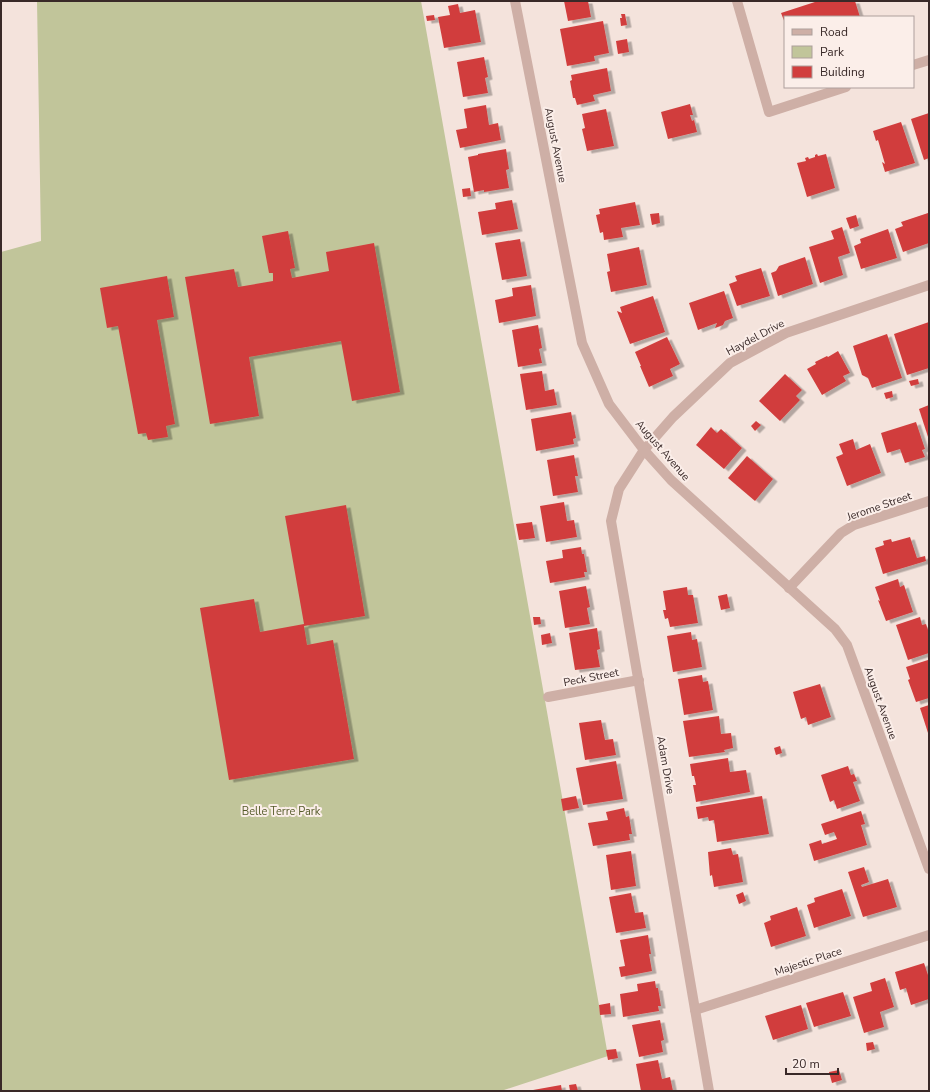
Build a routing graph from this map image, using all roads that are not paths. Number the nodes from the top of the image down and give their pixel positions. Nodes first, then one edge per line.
1 (515, 1) edge
2 (737, 1) edge
3 (929, 60) edge
4 (914, 66) edge
5 (843, 88) edge
6 (929, 285) edge
7 (644, 450) junction
8 (929, 501) edge
9 (789, 588) junction
10 (639, 680) junction
11 (548, 697) dead end
12 (929, 869) edge
13 (929, 934) edge
14 (695, 1010) junction
15 (709, 1091) edge

1 - 7 street, August Avenue
2 - 5 street
3 - 4 street
6 - 7 street, Haydel Drive
7 - 9 street, August Avenue
7 - 10 street, Adam Drive
8 - 9 street, Jerome Street
9 - 12 street, August Avenue
10 - 11 street, Peck Street
10 - 14 street, Adam Drive
13 - 14 street, Majestic Place
14 - 15 street, Adam Drive

